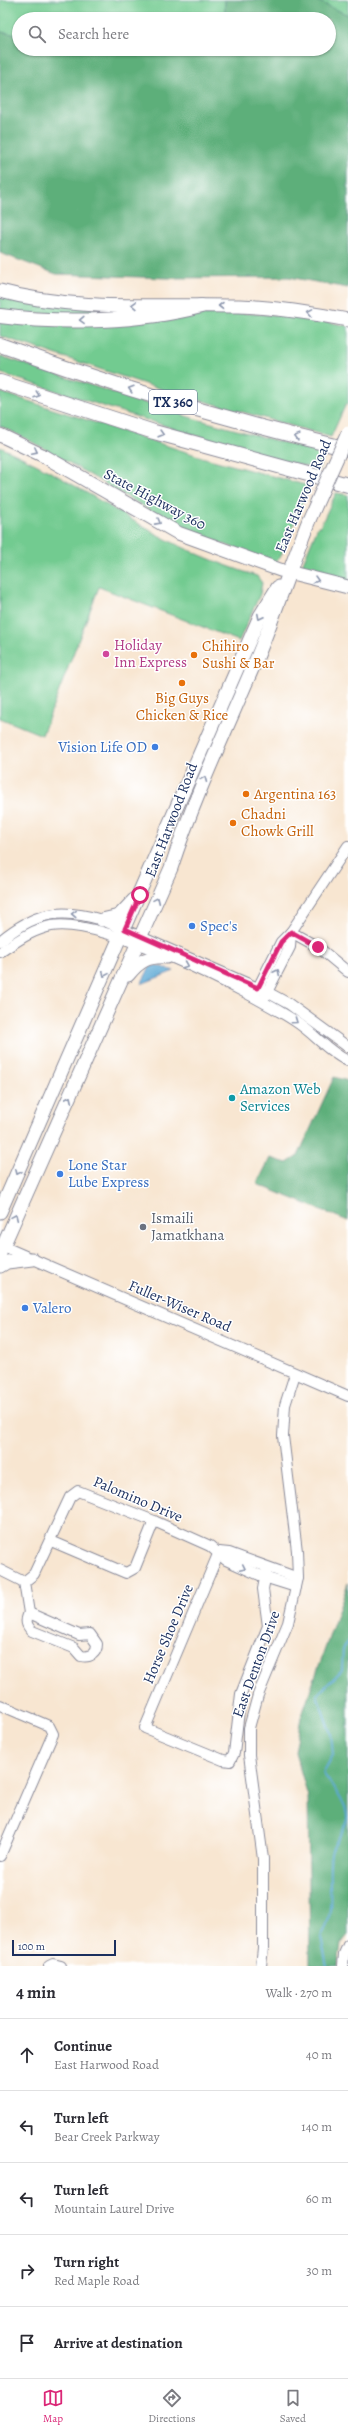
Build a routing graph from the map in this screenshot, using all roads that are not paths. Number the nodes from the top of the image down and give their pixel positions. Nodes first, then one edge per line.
1 (0, 291) edge
2 (201, 306) junction
3 (0, 316) edge
4 (348, 320) edge
5 (0, 345) edge
6 (0, 382) edge
7 (348, 432) edge
8 (0, 435) edge
9 (348, 449) edge
10 (348, 485) edge
11 (288, 572) junction
12 (348, 587) edge
13 (205, 742) junction
14 (218, 746) junction
15 (346, 852) edge
16 (140, 895) junction
17 (102, 920) junction
18 (291, 932) junction
19 (123, 934) junction
20 (139, 940) junction
21 (0, 941) edge
22 (0, 952) edge
23 (167, 957) junction
24 (348, 972) edge
25 (260, 995) junction
26 (113, 1000) junction
27 (348, 1048) edge
28 (348, 1061) edge
29 (33, 1138) junction
30 (47, 1145) junction
31 (1, 1209) edge
32 (1, 1248) edge
33 (32, 1259) junction
34 (0, 1266) edge
35 (295, 1374) junction
36 (348, 1396) edge
37 (154, 1520) junction
38 (51, 1541) junction
39 (218, 1552) junction
40 (0, 1570) edge
41 (265, 1573) junction
42 (24, 1582) junction
43 (297, 1583) junction
44 (29, 1613) junction
45 (0, 1705) edge
46 (0, 1856) edge
47 (348, 1945) edge
48 (261, 1966) edge
49 (343, 1966) edge

2 -> 1 main road
2 -> 3 highway
4 -> 2 main road
9 -> 5 highway, TX 360
6 -> 10 highway, TX 360
7 - 11 main road, East Harwood Road, bridge
8 -> 11 main road, State Highway 360
11 -> 12 main road, State Highway 360
11 -> 13 main road, East Harwood Road
11 - 14 main road, East Harwood Road
13 - 14 main road
13 - 16 main road, East Harwood Road
20 -> 14 main road, East Harwood Road
15 - 18 street
16 - 17 main road
16 - 19 main road, East Harwood Road
17 - 19 street
17 -> 21 street
18 - 24 street
18 - 25 street
19 - 20 street
19 - 22 street
19 -> 29 main road, East Harwood Road
20 - 23 street
20 - 25 street
20 - 26 main road, East Harwood Road
23 -> 25 street
23 - 26 main road
25 - 27 street
25 -> 28 street
30 -> 26 main road, East Harwood Road
29 - 30 main road
29 -> 31 main road, East Harwood Road
32 -> 30 main road, East Harwood Road
32 - 33 street, Fuller-Wiser Road
33 - 34 main road
33 - 35 street, Fuller-Wiser Road
35 - 36 street, Fuller-Wiser Road
35 - 43 street, East Denton Drive
37 - 38 street, Palomino Drive
37 - 38 street
37 - 39 street, Palomino Drive
38 - 42 street, Palomino Drive
39 - 41 street, Palomino Drive
39 - 41 street, Horse Shoe Drive
40 - 42 street
41 - 43 street, Palomino Drive
42 - 44 street
43 - 48 street, East Denton Drive
44 - 44 street
45 - 46 street
47 - 49 street

